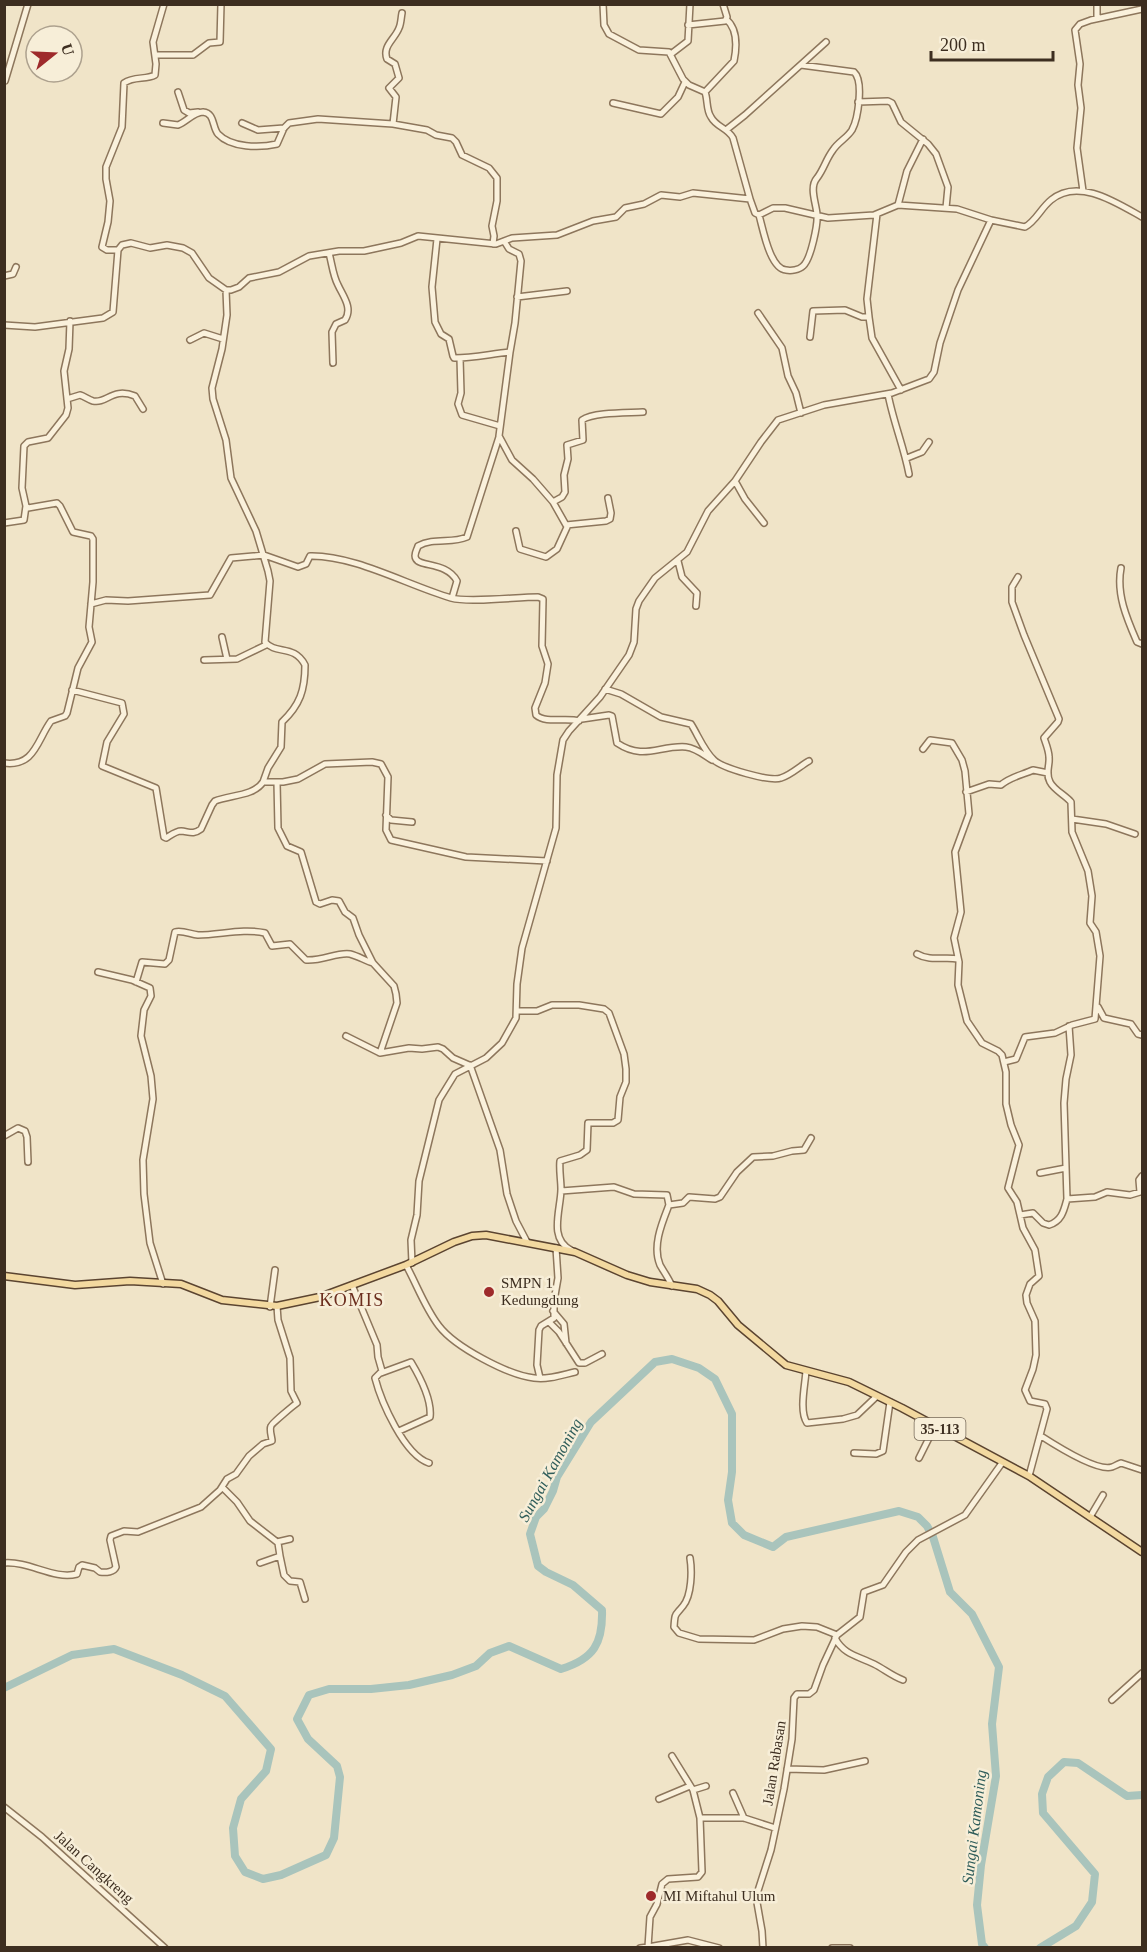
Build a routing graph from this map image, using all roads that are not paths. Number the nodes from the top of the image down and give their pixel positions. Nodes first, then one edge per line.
1 (28, 4) edge
2 (164, 4) edge
3 (221, 4) edge
4 (603, 4) edge
5 (690, 4) edge
6 (723, 4) edge
7 (1097, 4) edge
8 (1143, 9) edge
9 (402, 13) dead end
10 (1097, 18) junction
11 (726, 19) junction
12 (688, 26) junction
13 (826, 42) dead end
14 (671, 54) junction
15 (156, 55) junction
16 (801, 65) junction
17 (5, 81) edge
18 (685, 82) junction
19 (705, 92) junction
20 (178, 93) dead end
21 (858, 102) junction
22 (613, 103) dead end
23 (199, 112) junction
24 (163, 123) dead end
25 (242, 123) dead end
26 (393, 124) junction
27 (284, 128) junction
28 (726, 130) junction
29 (923, 139) junction
30 (1083, 191) junction
31 (750, 199) junction
32 (898, 206) junction
33 (946, 208) junction
34 (877, 214) junction
35 (759, 215) junction
36 (818, 216) junction
37 (1143, 217) edge
38 (991, 220) junction
39 (437, 239) junction
40 (504, 241) junction
41 (493, 244) junction
42 (118, 249) junction
43 (329, 253) junction
44 (16, 267) dead end
45 (4, 276) edge
46 (226, 290) junction
47 (567, 291) dead end
48 (517, 297) junction
49 (758, 313) dead end
50 (869, 317) junction
51 (70, 321) junction
52 (4, 325) edge
53 (810, 337) dead end
54 (223, 339) junction
55 (190, 340) dead end
56 (510, 352) junction
57 (460, 358) junction
58 (333, 363) dead end
59 (901, 390) junction
60 (888, 394) junction
61 (67, 399) junction
62 (143, 409) dead end
63 (643, 412) dead end
64 (801, 413) junction
65 (500, 426) junction
66 (499, 436) junction
67 (929, 442) dead end
68 (907, 458) junction
69 (909, 474) dead end
70 (735, 481) junction
71 (608, 498) dead end
72 (553, 502) junction
73 (26, 506) junction
74 (4, 523) edge
75 (764, 523) dead end
76 (568, 525) junction
77 (516, 531) dead end
78 (264, 555) junction
79 (678, 561) junction
80 (1121, 568) dead end
81 (1018, 577) dead end
82 (452, 598) junction
83 (91, 604) junction
84 (696, 606) dead end
85 (222, 636) dead end
86 (1143, 644) edge
87 (266, 645) junction
88 (227, 659) junction
89 (204, 660) dead end
90 (605, 689) junction
91 (72, 690) junction
92 (580, 720) junction
93 (923, 749) dead end
94 (809, 761) dead end
95 (715, 762) junction
96 (4, 763) edge
97 (1048, 773) junction
98 (263, 782) junction
99 (277, 782) junction
100 (966, 792) junction
101 (386, 815) junction
102 (1072, 819) junction
103 (412, 822) dead end
104 (1135, 834) dead end
105 (547, 861) junction
106 (917, 954) dead end
107 (958, 958) junction
108 (373, 963) junction
109 (98, 972) dead end
110 (136, 982) junction
111 (1095, 1000) junction
112 (518, 1011) junction
113 (1069, 1026) junction
114 (1143, 1035) edge
115 (346, 1036) dead end
116 (380, 1053) junction
117 (1004, 1062) junction
118 (470, 1065) junction
119 (4, 1136) edge
120 (811, 1138) dead end
121 (28, 1162) dead end
122 (1066, 1168) junction
123 (1040, 1173) dead end
124 (1143, 1176) edge
125 (561, 1191) junction
126 (1067, 1199) junction
127 (669, 1205) junction
128 (1020, 1215) junction
129 (527, 1242) junction
130 (556, 1248) junction
131 (575, 1252) junction
132 (409, 1264) junction
133 (276, 1270) dead end
134 (4, 1276) edge
135 (163, 1284) junction
136 (352, 1285) junction
137 (672, 1286) junction
138 (274, 1306) junction
139 (554, 1311) junction
140 (549, 1322) junction
141 (566, 1343) junction
142 (602, 1354) dead end
143 (806, 1371) junction
144 (575, 1372) dead end
145 (381, 1373) junction
146 (540, 1378) junction
147 (877, 1395) junction
148 (890, 1402) junction
149 (935, 1426) junction
150 (399, 1431) junction
151 (1041, 1436) junction
152 (854, 1453) dead end
153 (919, 1458) dead end
154 (429, 1463) dead end
155 (1002, 1463) junction
156 (1143, 1470) edge
157 (1029, 1476) junction
158 (222, 1487) junction
159 (1103, 1496) dead end
160 (1090, 1517) junction
161 (290, 1539) dead end
162 (278, 1543) junction
163 (1143, 1552) edge
164 (280, 1556) junction
165 (690, 1557) dead end
166 (4, 1563) edge
167 (260, 1563) dead end
168 (305, 1599) dead end
169 (836, 1637) junction
170 (1143, 1673) edge
171 (903, 1680) dead end
172 (1112, 1700) dead end
173 (672, 1756) dead end
174 (865, 1761) dead end
175 (787, 1769) junction
176 (706, 1786) dead end
177 (692, 1788) junction
178 (733, 1793) dead end
179 (659, 1799) dead end
180 (4, 1807) edge
181 (700, 1818) junction
182 (744, 1818) junction
183 (775, 1828) junction
184 (676, 1944) edge
185 (165, 1947) edge
186 (640, 1947) edge
187 (648, 1947) edge
188 (719, 1947) edge
189 (762, 1947) edge
190 (832, 1947) edge
191 (850, 1947) edge

1 - 17 street
2 - 15 street
3 - 15 street
4 - 14 street
5 - 12 street
6 - 11 street
7 - 10 street
8 - 10 street
9 - 26 street
10 - 30 street
11 - 12 street
11 - 19 street
12 - 14 street
13 - 16 street
14 - 18 street
15 - 42 street
16 - 21 street
16 - 28 street
18 - 19 street
18 - 22 street
19 - 28 street
20 - 23 street
21 - 29 street
21 - 36 street
23 - 24 street
23 - 27 street
25 - 27 street
26 - 27 street
26 - 41 street
28 - 31 street
29 - 32 street
29 - 33 street
30 - 37 street
30 - 38 street
31 - 35 street
31 - 40 street
32 - 33 street
32 - 34 street
33 - 38 street
34 - 36 street
34 - 50 street
35 - 36 street
35 - 36 street
38 - 59 street
39 - 41 street
39 - 43 street
39 - 57 street
40 - 41 street
40 - 48 street
42 - 46 street
42 - 51 street
43 - 46 street
43 - 58 street
44 - 45 street
46 - 54 street
47 - 48 street
48 - 56 street
49 - 64 street
50 - 53 street
50 - 59 street
51 - 52 street
51 - 61 street
54 - 55 street
54 - 78 street
56 - 57 street
56 - 65 street
57 - 65 street
59 - 60 street
60 - 64 street
60 - 68 street
61 - 62 street
61 - 73 street
63 - 72 street
64 - 70 street
65 - 66 street
66 - 72 street
66 - 82 street
67 - 68 street
68 - 69 street
70 - 75 street
70 - 79 street
71 - 76 street
72 - 76 street
73 - 74 street
73 - 83 street
76 - 77 street
78 - 82 street
78 - 83 street
78 - 87 street
79 - 84 street
79 - 90 street
80 - 86 street
81 - 97 street
82 - 92 street
83 - 91 street
85 - 88 street
87 - 88 street
87 - 98 street
88 - 89 street
90 - 92 street
90 - 95 street
91 - 96 street
91 - 98 street
92 - 95 street
92 - 105 street
93 - 100 street
94 - 95 street
97 - 100 street
97 - 102 street
98 - 99 street
99 - 101 street
99 - 108 street
100 - 107 street
101 - 103 street
101 - 105 street
102 - 104 street
102 - 111 street
105 - 112 street
106 - 107 street
107 - 117 street
108 - 110 street
108 - 116 street
109 - 110 street
110 - 135 street
111 - 113 street
111 - 114 street
112 - 118 street
112 - 125 street
113 - 117 street
113 - 122 street
115 - 116 street
116 - 118 street
117 - 128 street
118 - 129 street
118 - 132 street
119 - 121 street
120 - 127 street
122 - 123 street
122 - 126 street
124 - 126 street
125 - 127 street
125 - 131 street
126 - 128 street
127 - 137 street
128 - 151 street
129 - 130 main road, 35-113
129 - 132 main road, 35-113
130 - 131 main road, 35-113
130 - 139 street
131 - 137 main road, 35-113
132 - 136 main road, 35-113
132 - 146 street
133 - 138 street
134 - 135 main road, 35-113
135 - 138 main road, 35-113
136 - 138 main road, 35-113
136 - 145 street
137 - 143 main road, 35-113
138 - 158 street
139 - 140 street
139 - 141 street
140 - 141 street
140 - 146 street
141 - 142 street
143 - 147 main road, 35-113
143 - 147 street
144 - 146 street
145 - 150 street
145 - 150 street
147 - 148 main road, 35-113
148 - 149 main road, 35-113
148 - 152 street
149 - 153 street
149 - 155 main road, 35-113
150 - 154 street
151 - 156 street
151 - 157 street
155 - 157 main road, 35-113
155 - 169 street, Jalan Rabasan
157 - 160 main road, 35-113
158 - 162 street
158 - 166 street
159 - 160 street
160 - 163 main road, 35-113
161 - 162 street
162 - 164 street
164 - 167 street
164 - 168 street
165 - 169 street
169 - 171 street
169 - 175 street, Jalan Rabasan
170 - 172 street
173 - 177 street
174 - 175 street
175 - 183 street, Jalan Rabasan
176 - 177 street
177 - 179 street
177 - 181 street
178 - 182 street
180 - 185 street, Jalan Cangkreng
181 - 182 street
181 - 187 street
182 - 183 street
183 - 189 street, Jalan Rabasan
184 - 187 street
184 - 188 street
186 - 187 street
190 - 191 street

